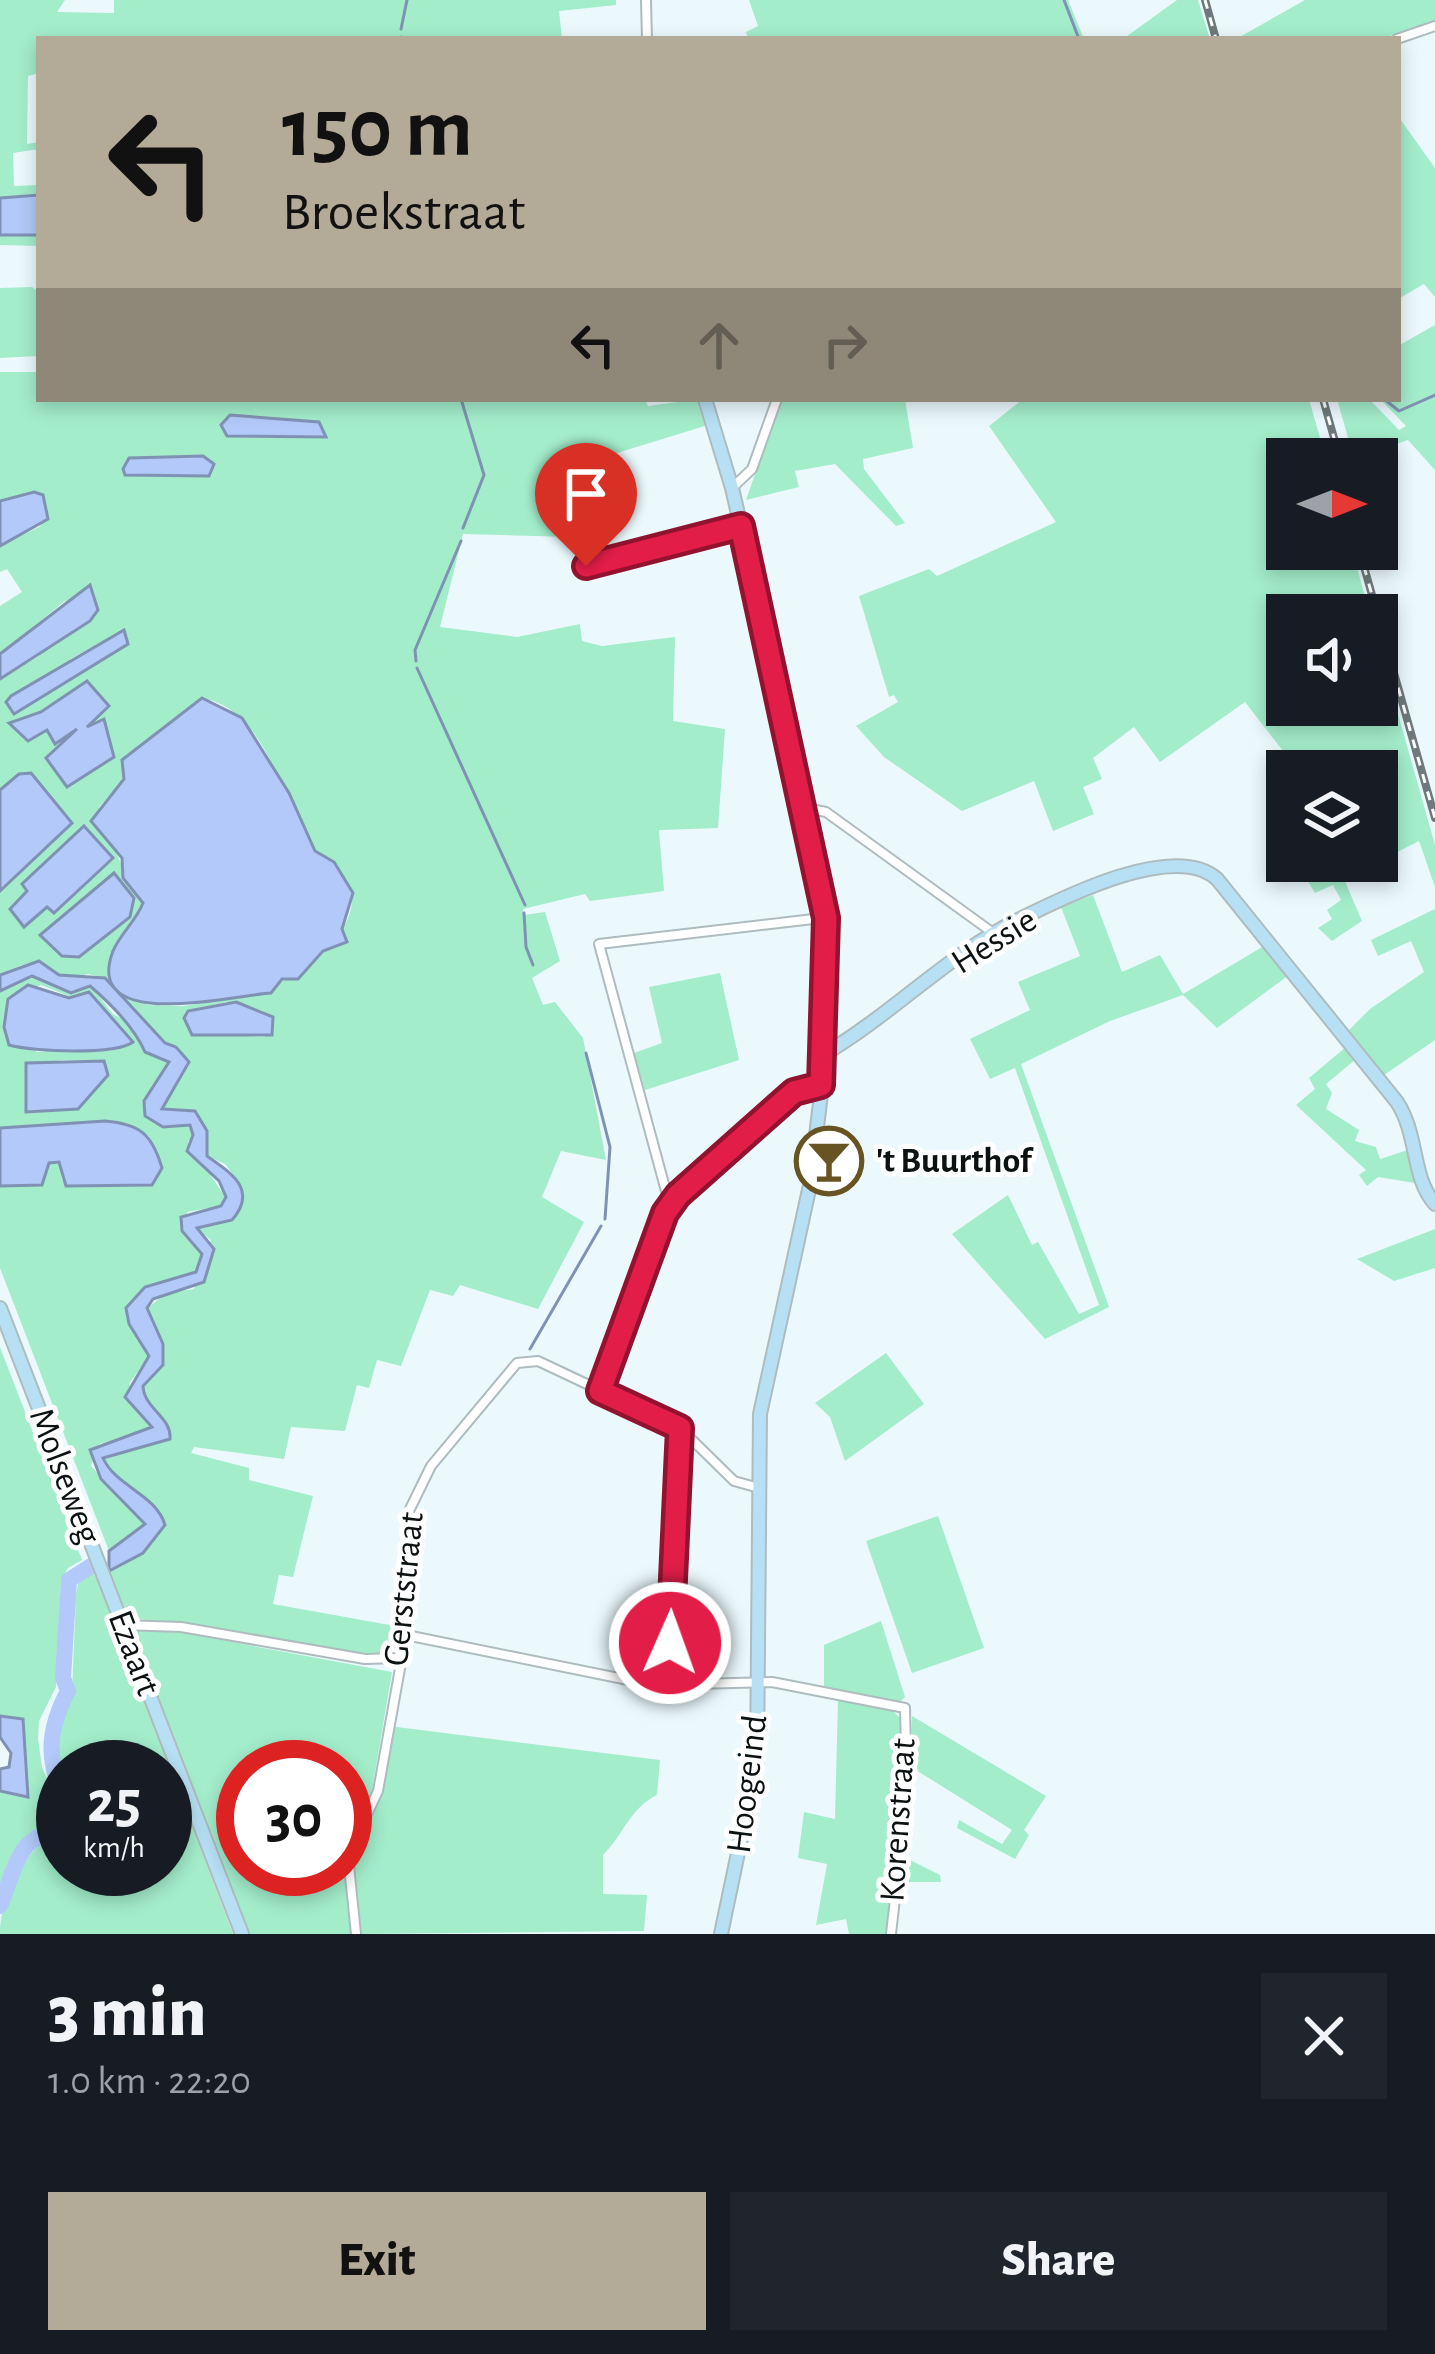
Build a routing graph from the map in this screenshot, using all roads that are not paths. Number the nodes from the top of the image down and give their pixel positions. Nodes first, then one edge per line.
1 (646, 0) edge
2 (1435, 26) edge
3 (647, 36) edge
4 (1401, 38) edge
5 (706, 402) edge
6 (776, 402) edge
7 (732, 488) junction
8 (741, 526) junction
9 (586, 566) dead end
10 (806, 808) junction
11 (826, 918) junction
12 (996, 935) junction
13 (826, 1053) junction
14 (821, 1085) junction
15 (1435, 1204) edge
16 (670, 1206) junction
17 (0, 1310) edge
18 (600, 1391) junction
19 (680, 1428) junction
20 (759, 1488) junction
21 (103, 1574) joint
22 (123, 1624) junction
23 (406, 1635) junction
24 (398, 1658) junction
25 (758, 1683) junction
26 (669, 1686) junction
27 (242, 1934) edge
28 (356, 1934) edge
29 (721, 1934) edge
30 (891, 1934) edge

1 - 3 street
2 - 4 street
5 - 7 street
6 - 7 street
7 - 8 street
8 - 9 street
8 - 10 street
10 - 11 street
10 - 12 street
11 - 13 street
11 - 16 street
12 - 13 street, Hessie
12 - 15 street, Hessie
13 - 14 street
14 - 16 street
14 - 20 street
16 - 18 street
17 - 21 street, Molseweg
18 - 19 street
18 - 23 street, Gerststraat
19 - 20 street
19 - 26 street
20 - 25 street, Hoogeind
21 - 22 street, Ezaart
22 - 24 street
22 - 27 street, Ezaart
23 - 24 street, Gerststraat
23 - 26 street, Korenstraat
24 - 28 street, Gerststraat
25 - 26 street, Korenstraat
25 - 29 street, Hoogeind
25 - 30 street, Korenstraat

